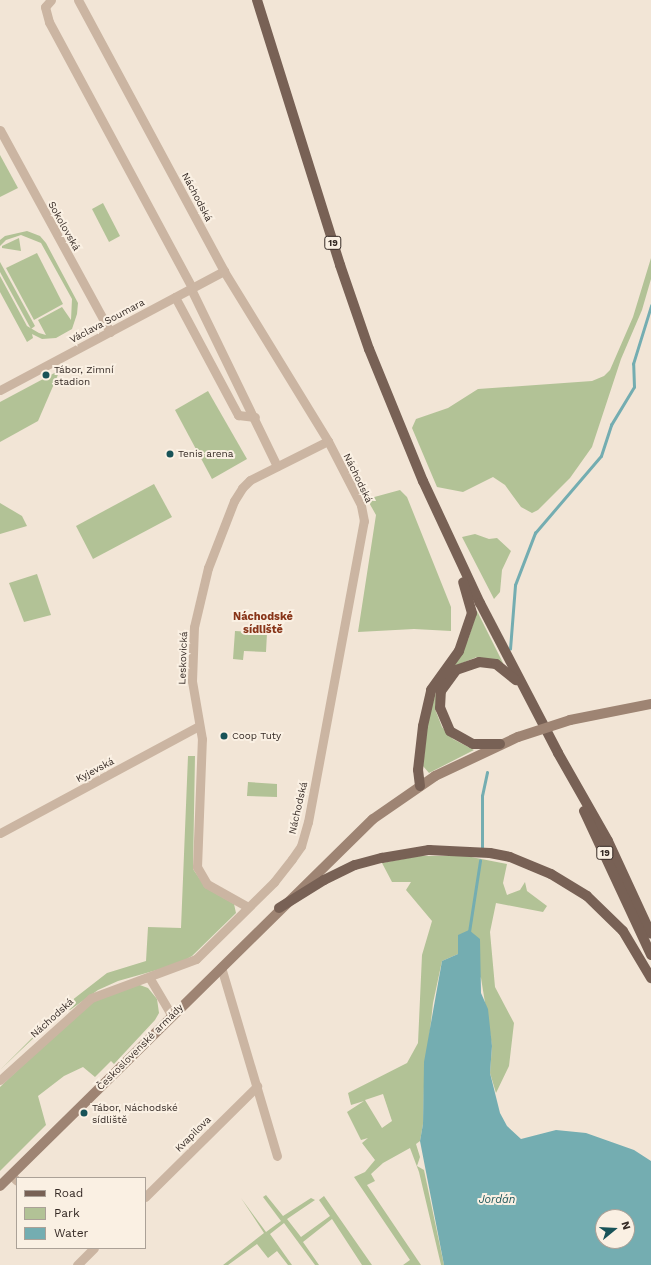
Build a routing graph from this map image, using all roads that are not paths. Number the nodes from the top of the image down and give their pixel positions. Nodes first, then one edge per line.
1 (51, 0) edge
2 (78, 0) edge
3 (257, 0) edge
4 (0, 130) edge
5 (224, 271) junction
6 (191, 288) junction
7 (175, 297) junction
8 (110, 332) junction
9 (0, 390) edge
10 (255, 417) junction
11 (328, 441) junction
12 (277, 466) junction
13 (443, 526) junction
14 (524, 689) junction
15 (651, 704) edge
16 (200, 726) junction
17 (500, 744) junction
18 (558, 753) junction
19 (420, 786) junction
20 (0, 833) edge
21 (627, 879) junction
22 (248, 907) junction
23 (279, 908) junction
24 (651, 922) edge
25 (651, 934) edge
26 (651, 955) edge
27 (221, 967) junction
28 (149, 977) junction
29 (651, 978) edge
30 (172, 1016) junction
31 (0, 1080) edge
32 (257, 1086) junction
33 (277, 1156) dead end
34 (14, 1178) edge
35 (0, 1186) edge
36 (146, 1196) edge
37 (89, 1250) edge
38 (77, 1265) edge

1 - 6 street
2 - 5 street, Náchodská
3 - 13 main road, 19
4 - 8 street, Sokolovská
5 - 6 street, Václava Soumara
5 - 11 street, Náchodská
6 - 7 street, Václava Soumara
6 - 10 street
7 - 8 street, Václava Soumara
7 - 10 street
8 - 9 street, Václava Soumara
10 - 12 street
11 - 12 street, Leskovická
11 - 22 street, Náchodská
12 - 16 street, Leskovická
13 - 14 main road, 19
13 - 19 main road
14 - 17 main road
14 - 18 main road, 19
15 - 17 main road, Československé armády, bridge
16 - 20 street, Kyjevská
16 - 22 street, Leskovická
17 - 19 main road, Československé armády
18 - 21 main road, 19
18 - 26 main road, 19
19 - 23 main road, Československé armády
21 - 24 main road
21 - 25 main road, 19
22 - 28 street, Náchodská
23 - 27 main road, Československé armády
23 - 29 main road
27 - 30 main road, Československé armády
27 - 32 street
28 - 30 street
28 - 31 street, Náchodská
30 - 34 main road, Československé armády
32 - 33 street
32 - 36 street, Kvapilova
34 - 35 main road, Československé armády
37 - 38 street

